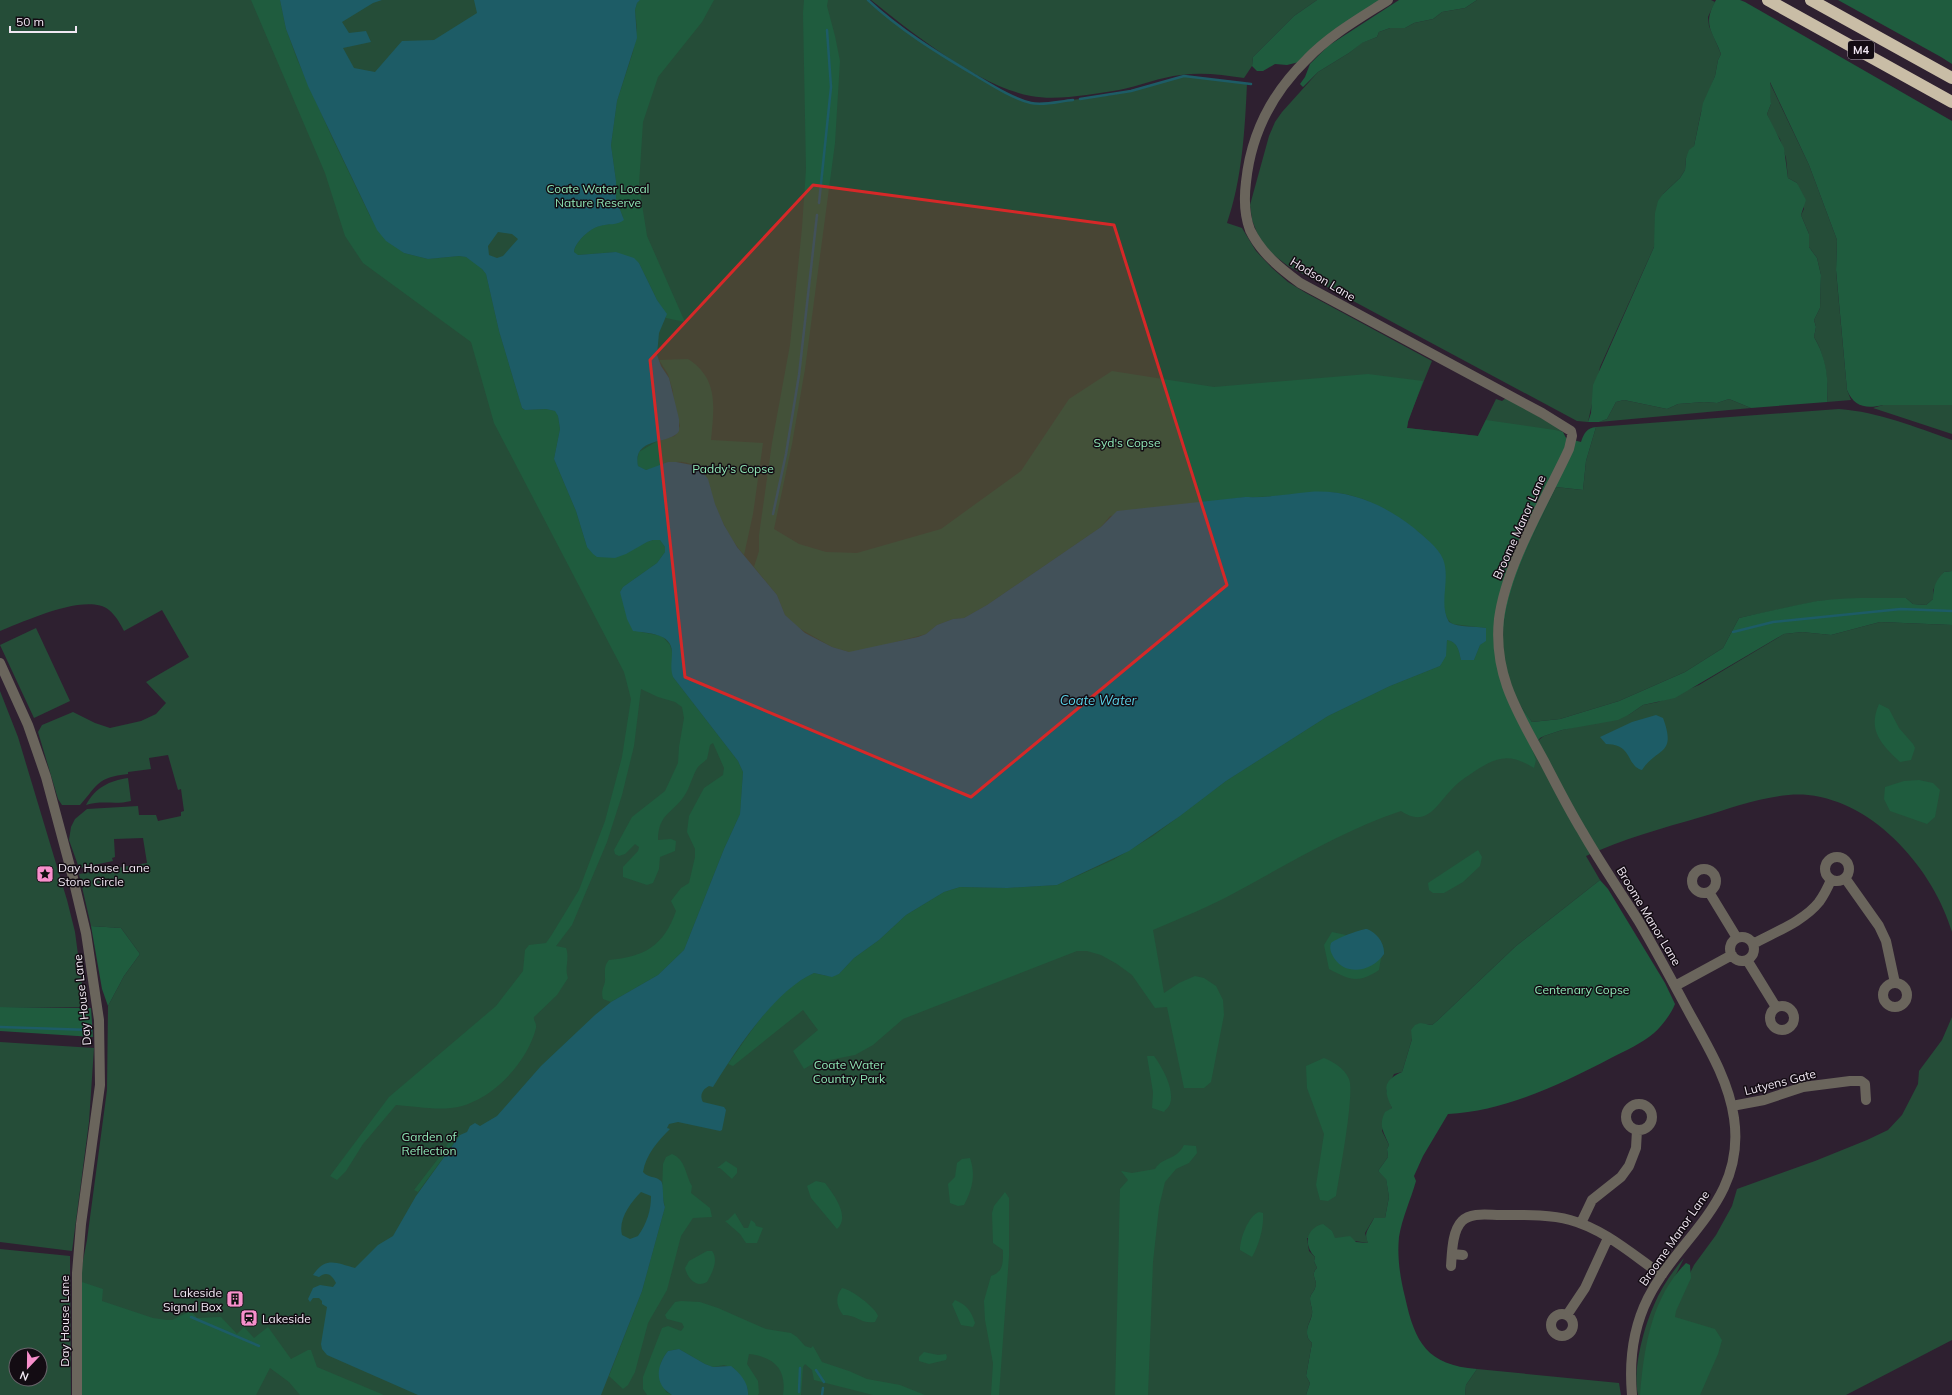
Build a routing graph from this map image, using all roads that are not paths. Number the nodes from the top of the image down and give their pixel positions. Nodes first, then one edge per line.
1 (1388, 0) edge
2 (1768, 0) edge
3 (1811, 0) edge
4 (1952, 78) edge
5 (1952, 102) edge
6 (1569, 449) joint
7 (0, 663) edge
8 (1845, 878) junction
9 (1831, 880) junction
10 (1709, 892) dead end
11 (1737, 938) junction
12 (1753, 944) junction
13 (1732, 955) junction
14 (1747, 960) junction
15 (1895, 983) dead end
16 (1675, 986) junction
17 (1776, 1007) dead end
18 (1866, 1100) dead end
19 (1732, 1106) junction
20 (1637, 1130) dead end
21 (1581, 1223) junction
22 (1608, 1238) junction
23 (1452, 1254) junction
24 (1463, 1255) dead end
25 (1451, 1266) dead end
26 (1662, 1275) junction
27 (1567, 1315) dead end
28 (77, 1395) edge
29 (1632, 1395) edge

1 - 6 street, Hodson Lane
2 - 5 highway, M4
3 - 4 highway, M4
6 - 16 street, Broome Manor Lane
7 - 28 street, Day House Lane
8 - 9 street
8 - 9 street
8 - 15 street
9 - 12 street
10 - 11 street
11 - 12 street
11 - 13 street
12 - 14 street
13 - 14 street
13 - 16 street
14 - 17 street
16 - 19 street, Broome Manor Lane
18 - 19 street, Lutyens Gate
19 - 26 street, Broome Manor Lane
20 - 21 street
21 - 22 street
21 - 23 street
22 - 26 street
22 - 27 street
23 - 24 street
23 - 25 street
26 - 29 street, Broome Manor Lane

